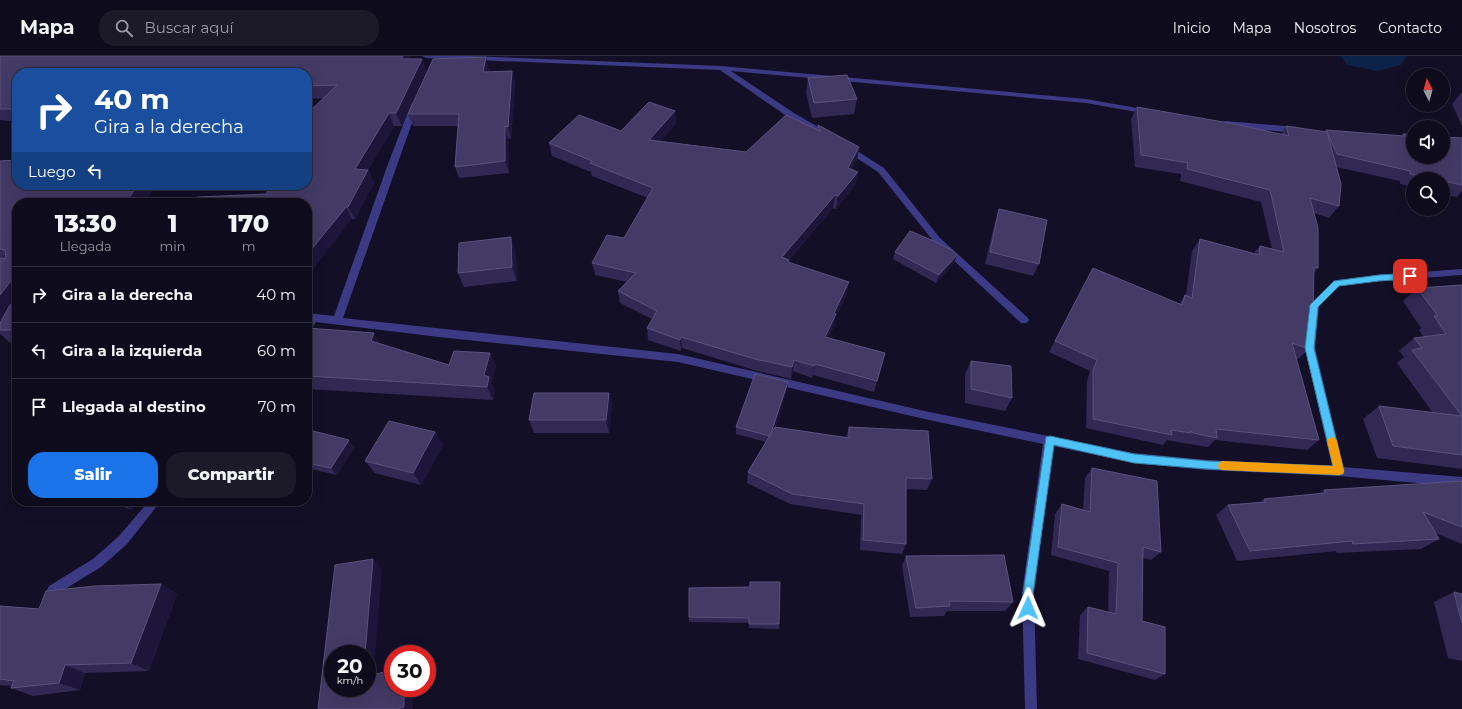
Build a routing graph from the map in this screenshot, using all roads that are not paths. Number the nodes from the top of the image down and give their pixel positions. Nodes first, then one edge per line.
1 (426, 56) edge
2 (438, 59) edge
3 (721, 68) junction
4 (418, 98) edge
5 (1157, 113) edge
6 (1219, 123) edge
7 (1304, 130) edge
8 (1462, 272) edge
9 (312, 317) edge
10 (337, 320) junction
11 (1024, 320) dead end
12 (1050, 440) junction
13 (1339, 471) junction
14 (1462, 482) edge
15 (152, 506) edge
16 (53, 590) edge
17 (1031, 709) edge

1 - 2 street
2 - 3 street
3 - 5 street
3 - 11 street
4 - 10 street
6 - 7 street
8 - 13 street
9 - 10 street
10 - 12 street
12 - 13 street
12 - 17 street
13 - 14 street
15 - 16 street

